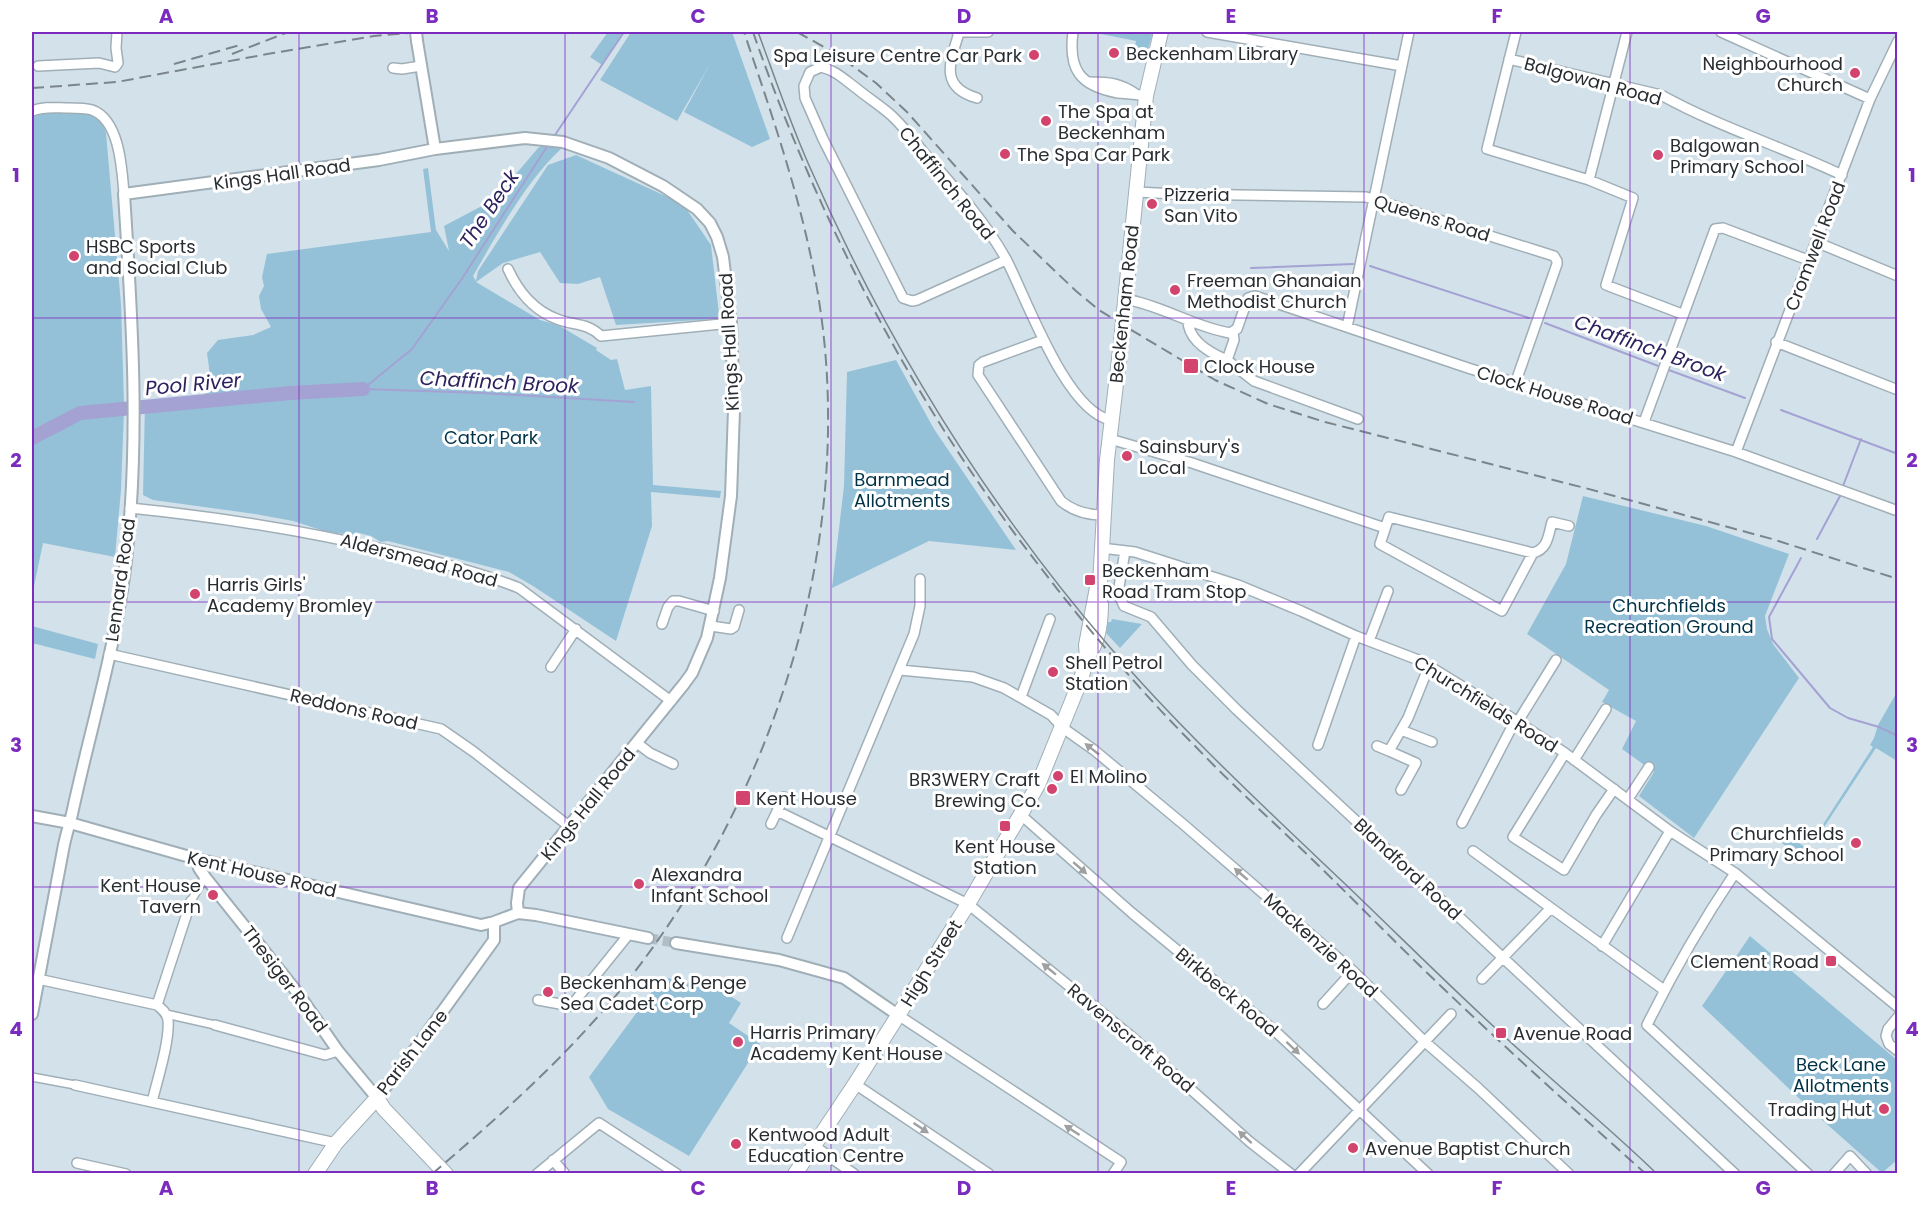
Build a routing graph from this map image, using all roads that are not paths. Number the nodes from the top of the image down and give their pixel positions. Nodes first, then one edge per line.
1 (117, 32) edge
2 (958, 32) edge
3 (988, 32) edge
4 (1073, 32) edge
5 (1161, 32) edge
6 (1208, 32) edge
7 (1408, 32) edge
8 (1516, 32) edge
9 (1627, 32) edge
10 (1721, 32) edge
11 (417, 36) edge
12 (1898, 41) edge
13 (1509, 59) junction
14 (38, 66) dead end
15 (421, 66) junction
16 (1402, 66) junction
17 (393, 68) dead end
18 (1614, 84) junction
19 (1141, 95) junction
20 (977, 99) dead end
21 (1870, 99) junction
22 (32, 111) edge
23 (435, 149) junction
24 (1842, 175) junction
25 (1589, 180) junction
26 (1136, 192) junction
27 (124, 194) junction
28 (1374, 199) junction
29 (1816, 242) junction
30 (1006, 260) junction
31 (1808, 260) junction
32 (508, 269) dead end
33 (1898, 276) edge
34 (1130, 304) junction
35 (1682, 314) junction
36 (1188, 320) junction
37 (731, 323) junction
38 (1347, 327) junction
39 (1233, 332) junction
40 (1043, 340) junction
41 (1776, 342) junction
42 (1227, 360) junction
43 (1515, 384) junction
44 (1898, 390) edge
45 (1358, 419) dead end
46 (1111, 420) junction
47 (1644, 422) junction
48 (1110, 439) junction
49 (1736, 452) junction
50 (130, 508) junction
51 (1898, 511) edge
52 (1103, 515) junction
53 (1569, 526) dead end
54 (1385, 528) junction
55 (1101, 548) junction
56 (1125, 551) junction
57 (1533, 553) junction
58 (920, 579) dead end
59 (1388, 591) dead end
60 (739, 610) dead end
61 (714, 611) junction
62 (1050, 619) dead end
63 (662, 624) dead end
64 (711, 626) junction
65 (576, 629) junction
66 (1356, 636) junction
67 (1370, 641) junction
68 (109, 654) junction
69 (1556, 660) dead end
70 (1429, 666) junction
71 (551, 667) dead end
72 (900, 670) junction
73 (1021, 697) junction
74 (671, 701) junction
75 (1606, 709) dead end
76 (1516, 722) junction
77 (1063, 728) junction
78 (1401, 730) junction
79 (1432, 742) dead end
80 (637, 743) junction
81 (1318, 745) dead end
82 (1377, 746) dead end
83 (1389, 751) junction
84 (1566, 753) junction
85 (1574, 760) junction
86 (673, 764) dead end
87 (1649, 767) dead end
88 (1614, 789) junction
89 (1401, 790) dead end
90 (784, 797) dead end
91 (1628, 799) junction
92 (777, 811) junction
93 (1021, 815) junction
94 (32, 816) edge
95 (70, 823) junction
96 (771, 824) dead end
97 (1462, 824) dead end
98 (570, 827) junction
99 (1670, 831) junction
100 (829, 837) junction
101 (1473, 850) dead end
102 (197, 860) junction
103 (1735, 873) junction
104 (206, 877) junction
105 (191, 901) joint
106 (968, 904) junction
107 (1551, 908) junction
108 (518, 913) junction
109 (494, 922) junction
110 (629, 934) junction
111 (648, 938) tunnel mouth
112 (787, 938) dead end
113 (676, 943) tunnel mouth
114 (1602, 945) junction
115 (1502, 956) junction
116 (1353, 971) junction
117 (38, 979) junction
118 (1482, 979) dead end
119 (1664, 990) junction
120 (538, 1000) dead end
121 (1323, 1004) dead end
122 (1897, 1007) edge
123 (162, 1009) junction
124 (32, 1014) edge
125 (1451, 1014) dead end
126 (898, 1015) junction
127 (1898, 1017) edge
128 (215, 1025) joint
129 (1424, 1041) junction
130 (338, 1051) junction
131 (1898, 1051) edge
132 (32, 1077) edge
133 (855, 1084) junction
134 (75, 1085) joint
135 (377, 1098) junction
136 (152, 1102) junction
137 (1361, 1110) junction
138 (336, 1143) junction
139 (813, 1145) junction
140 (553, 1160) junction
141 (77, 1163) dead end
142 (126, 1173) edge
143 (315, 1173) edge
144 (446, 1173) edge
145 (537, 1173) edge
146 (565, 1173) edge
147 (677, 1173) edge
148 (795, 1173) edge
149 (854, 1173) edge
150 (989, 1173) edge
151 (1113, 1173) edge
152 (1291, 1173) edge
153 (1299, 1173) edge
154 (1428, 1173) edge
155 (1569, 1173) edge
156 (1735, 1173) edge
157 (1808, 1173) edge
158 (1834, 1173) edge
159 (1867, 1173) edge

1 - 14 street
2 - 3 street
2 - 20 street
4 - 19 street
5 - 19 main road, Beckenham Road
6 - 16 street
7 - 16 street
8 - 13 street
9 - 18 street
10 - 21 street
11 - 15 street
12 - 21 street, Cromwell Road
13 - 18 street, Balgowan Road
13 - 25 street
15 - 17 street
15 - 23 street
16 - 28 street
18 - 24 street, Balgowan Road
18 - 25 street
19 - 26 main road, Beckenham Road
21 - 24 street, Cromwell Road
22 - 27 street, Lennard Road
23 - 27 street, Kings Hall Road
23 - 37 street, Kings Hall Road
24 - 29 street, Cromwell Road
25 - 35 street
26 - 28 street, Queens Road
26 - 34 main road, Beckenham Road
27 - 50 street, Lennard Road
28 - 38 street
28 - 43 street, Queens Road
29 - 31 street, Cromwell Road
29 - 33 street
30 - 30 street, Chaffinch Road
30 - 40 street, Chaffinch Road
31 - 35 street
31 - 41 street, Cromwell Road
32 - 37 street
34 - 36 street
34 - 46 main road, Beckenham Road, bridge
35 - 47 street
36 - 39 street
36 - 42 street
37 - 61 street, Kings Hall Road
38 - 39 street, Clock House Road
38 - 43 street, Clock House Road
39 - 42 street, Clock House Road
40 - 46 street, Chaffinch Road
40 - 52 street
41 - 44 street
41 - 49 street, Cromwell Road
42 - 45 street
43 - 47 street, Clock House Road
46 - 48 main road, Beckenham Road
47 - 49 street, Clock House Road
48 - 52 main road, Beckenham Road
48 - 54 street
49 - 51 street, Clock House Road
50 - 65 street, Aldersmead Road
50 - 68 street, Lennard Road
52 - 55 main road, Beckenham Road
53 - 57 street
54 - 57 street
54 - 57 street
55 - 56 street, Churchfields Road
55 - 77 main road, Beckenham Road
56 - 66 street, Churchfields Road
56 - 115 street, Blandford Road
58 - 72 street
59 - 67 street
60 - 64 street
61 - 63 street
61 - 64 street, Kings Hall Road
62 - 73 street
64 - 74 street, Kings Hall Road
65 - 71 street
65 - 74 street, Aldersmead Road
66 - 67 street, Churchfields Road
66 - 81 street
67 - 70 street, Churchfields Road
68 - 95 street, Lennard Road
68 - 98 street, Reddons Road
69 - 76 street
70 - 76 street, Churchfields Road
70 - 78 street
72 - 73 street, Mackenzie Road
72 - 100 street
73 - 77 street, Mackenzie Road
74 - 80 street, Kings Hall Road
75 - 85 street
76 - 84 street, Churchfields Road
76 - 97 street
77 - 93 main road, Beckenham Road
116 -> 77 street, Mackenzie Road
78 - 79 street
78 - 83 street
80 - 86 street
80 - 98 street, Kings Hall Road
82 - 83 street
83 - 89 street
84 - 85 street, Churchfields Road
84 - 88 street
85 - 88 street, Churchfields Road
87 - 91 street
88 - 91 street, Churchfields Road
90 - 92 street
91 - 99 street, Churchfields Road
92 - 96 street
92 - 100 street, Ravenscroft Road
93 - 106 main road, Beckenham Road
93 -> 137 street, Birkbeck Road
94 - 95 street, Kent House Road
95 - 102 street, Kent House Road
95 - 117 street, Lennard Road
98 - 108 street, Kings Hall Road
99 - 103 street, Churchfields Road
99 - 114 street
100 - 106 street, Ravenscroft Road
100 - 112 street
101 - 107 street
102 - 104 street, Thesiger Road
102 - 109 street, Kent House Road
103 - 119 street
103 - 122 street, Churchfields Road
104 - 105 street
104 - 130 street, Thesiger Road
105 - 123 street
106 - 126 main road, High Street
152 -> 106 street, Ravenscroft Road
107 - 114 street
107 - 115 street
108 - 109 street
108 - 110 street
109 - 135 street, Parish Lane
110 - 111 street
110 - 120 street
113 - 126 street
114 - 119 street
115 - 118 street
115 - 156 street, Blandford Road
116 - 121 street
116 - 129 street, Mackenzie Road
117 - 123 street
117 - 124 street, Lennard Road
119 - 157 street
123 - 128 street
123 - 136 street
125 - 129 street
126 - 133 main road, High Street
151 -> 126 street
127 - 131 street
128 - 130 street
129 - 137 street
129 - 155 street, Mackenzie Road
130 - 135 street, Thesiger Road
132 - 134 street
133 - 139 main road, High Street
133 -> 150 street
134 - 136 street
135 - 138 main road, Parish Lane
135 - 144 main road
136 - 138 street
137 - 153 street
137 - 154 street, Birkbeck Road
138 - 143 main road, Parish Lane
139 - 148 main road, High Street
139 - 149 street
140 - 145 street
140 - 146 street
140 - 147 street
141 - 142 street
158 - 159 street

